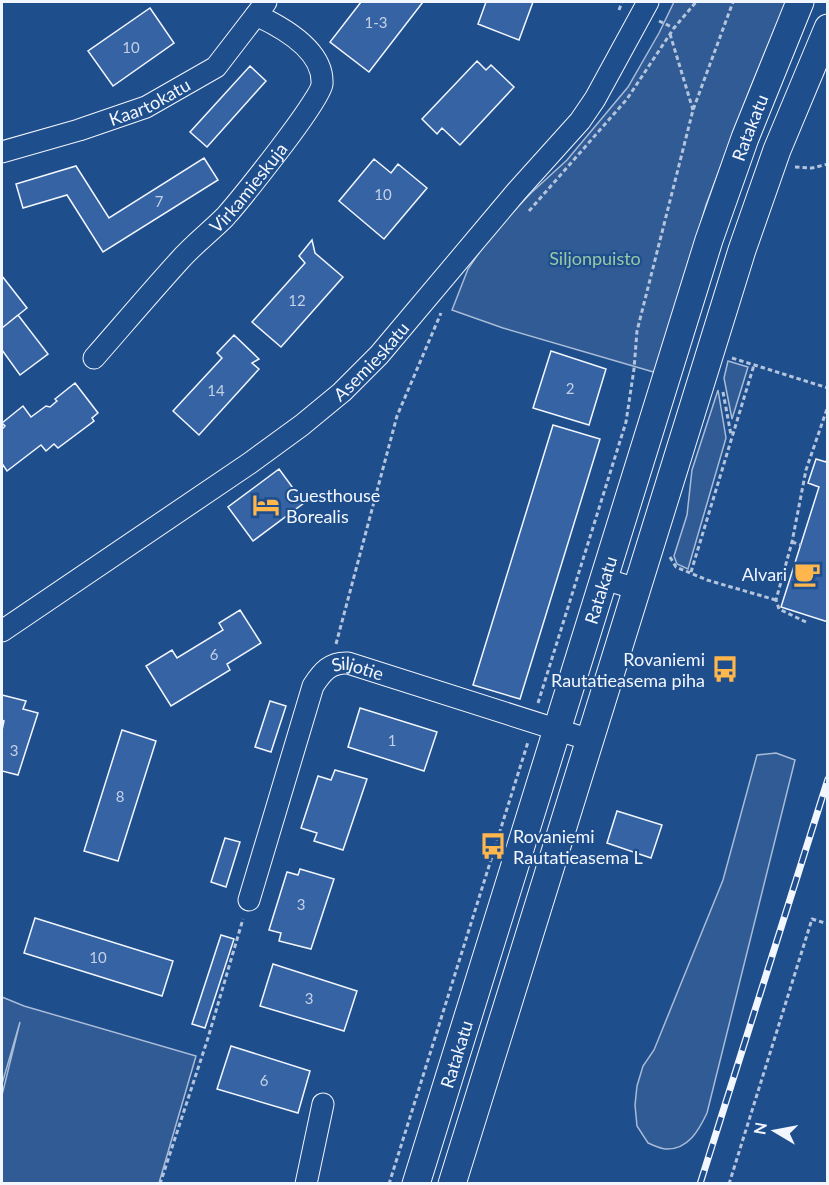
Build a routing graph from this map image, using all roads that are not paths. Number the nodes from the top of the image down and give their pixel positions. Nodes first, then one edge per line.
1 (648, 2) edge
2 (800, 2) edge
3 (261, 8) edge
4 (828, 28) edge
5 (2, 152) edge
6 (94, 358) dead end
7 (604, 579) junction
8 (637, 589) junction
9 (2, 631) edge
10 (545, 725) junction
11 (590, 740) junction
12 (249, 900) road end
13 (323, 1104) dead end
14 (306, 1184) edge
15 (416, 1184) edge
16 (452, 1184) edge

1 - 9 street, Asemieskatu
2 - 7 main road, Ratakatu
3 - 5 street, Kaartokatu
3 - 6 street, Virkamieskuja
4 - 8 main road, Ratakatu
7 - 8 street
7 - 10 main road, Ratakatu
8 - 11 main road, Ratakatu
10 - 11 street, Siljotie
10 - 12 street, Siljotie
10 - 15 main road, Ratakatu
11 - 16 main road, Ratakatu
13 - 14 street

